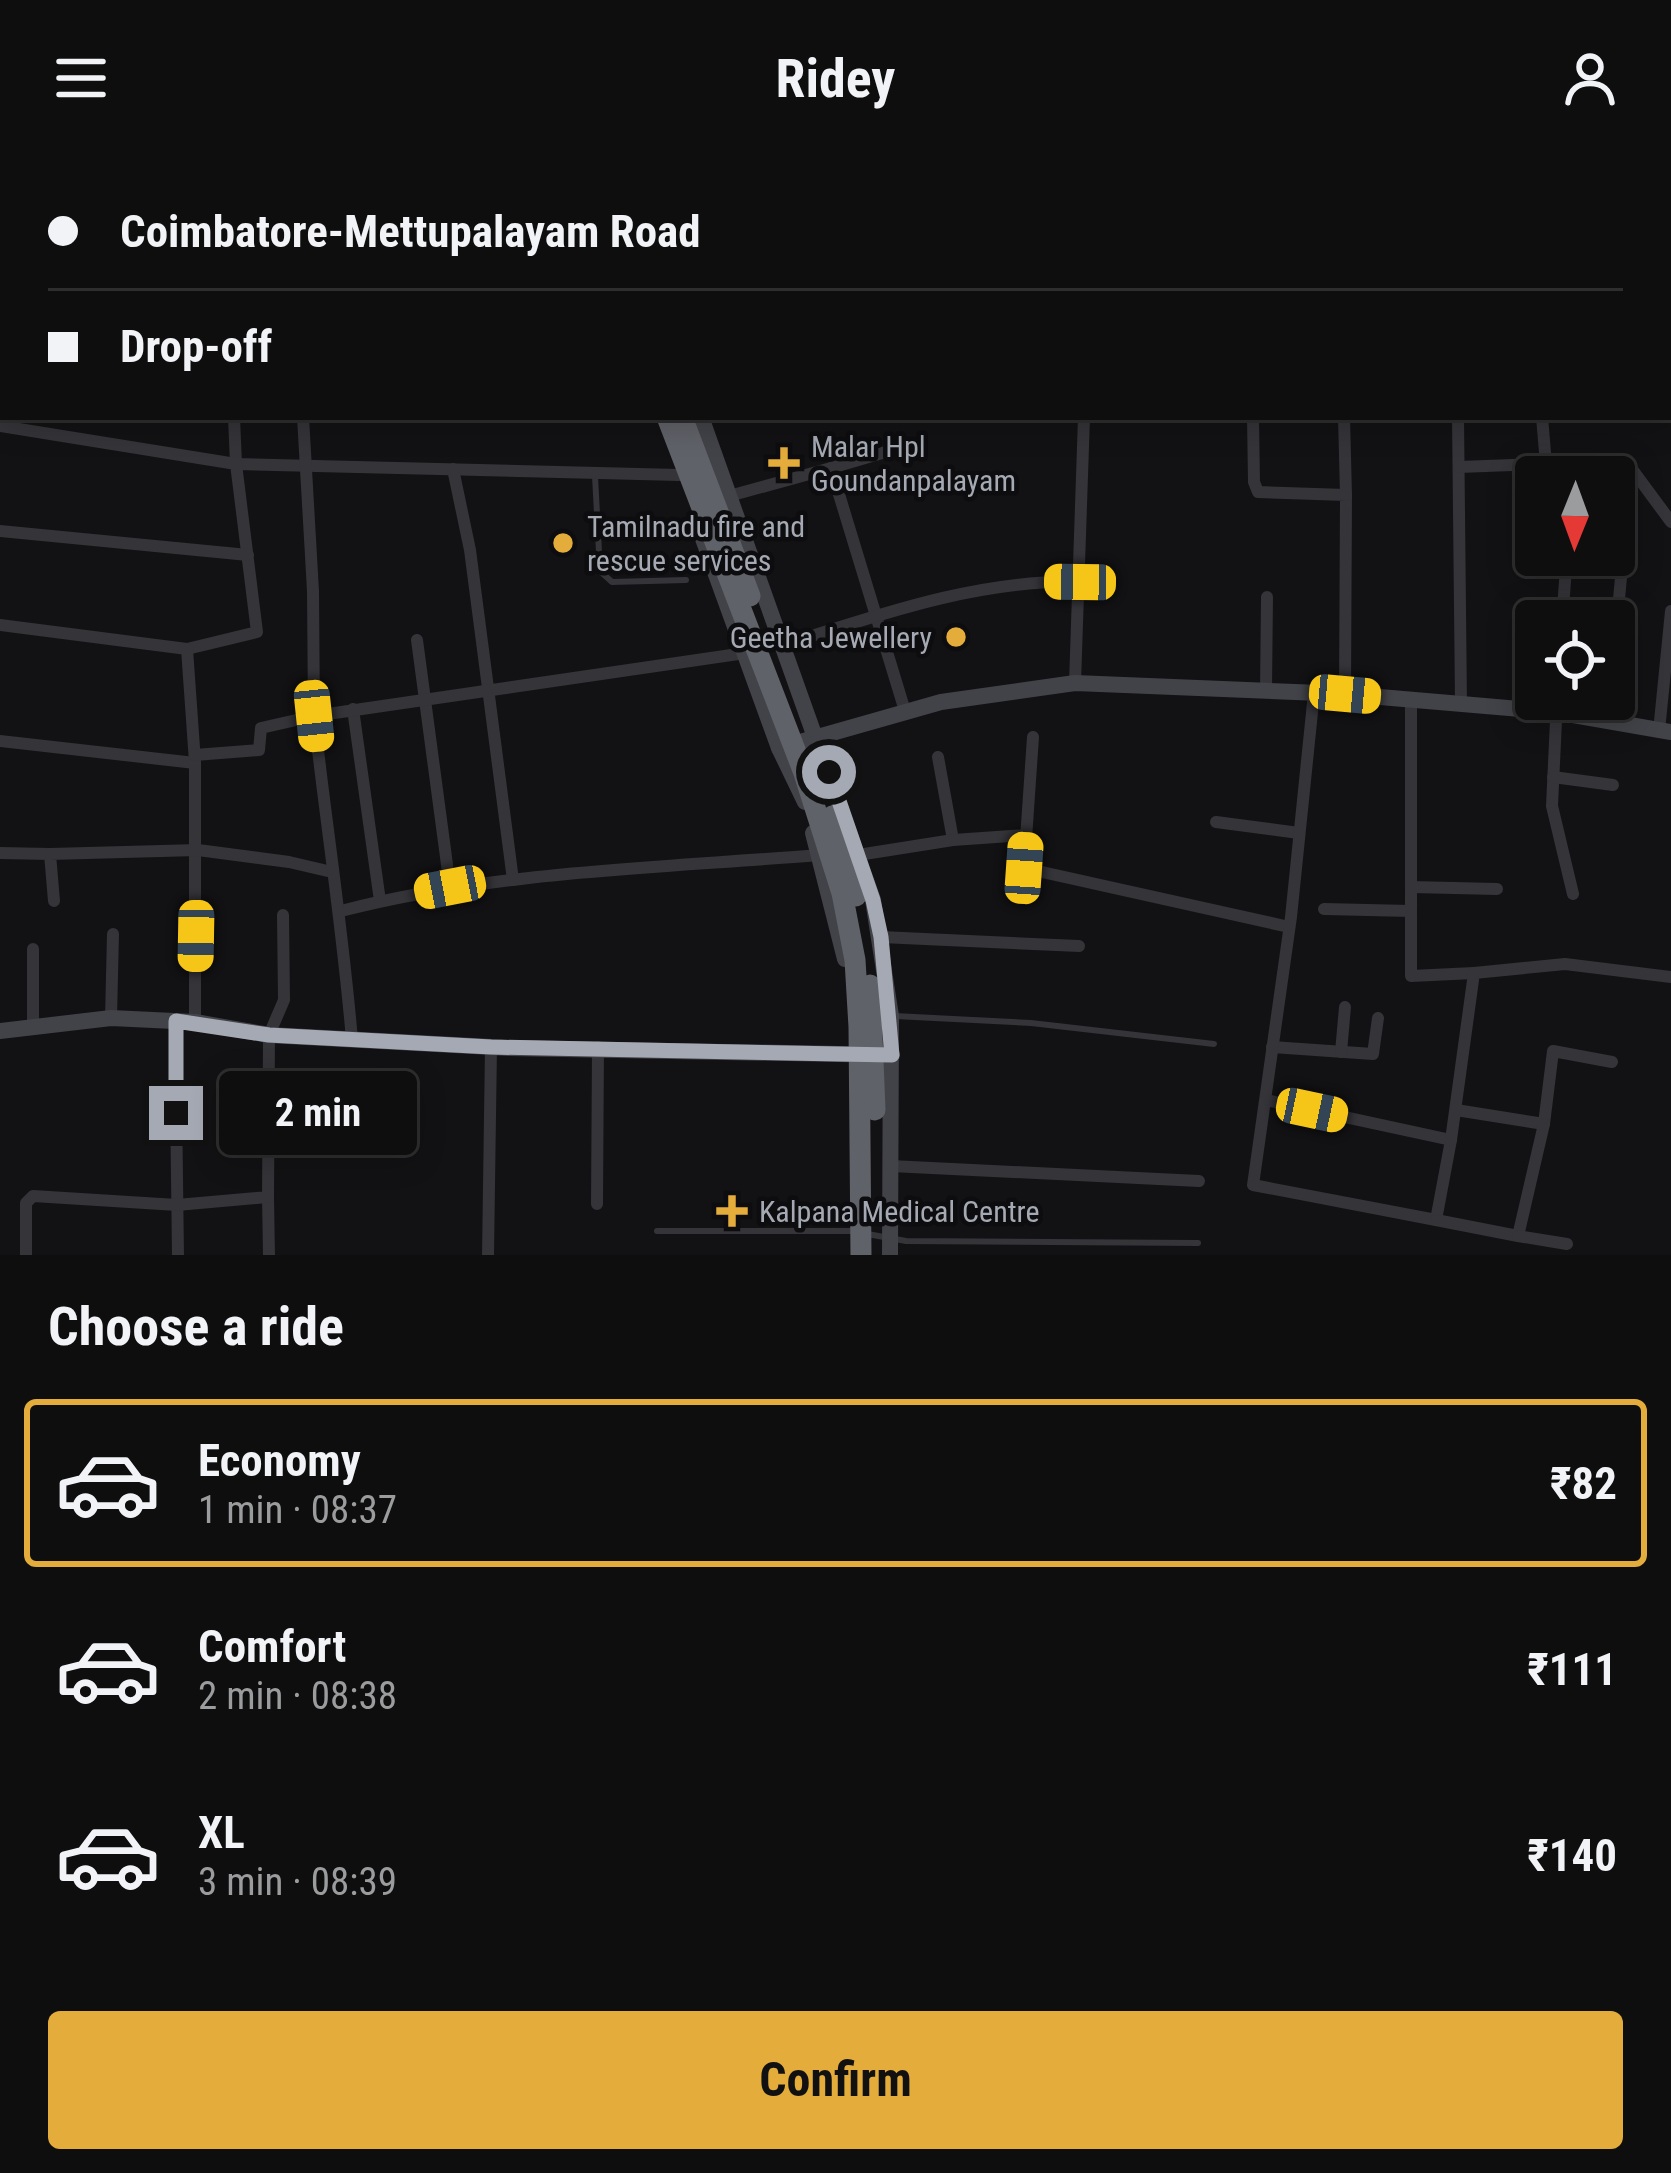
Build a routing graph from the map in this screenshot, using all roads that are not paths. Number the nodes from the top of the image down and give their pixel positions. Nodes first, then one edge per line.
1 (234, 420) edge
2 (303, 420) edge
3 (658, 420) edge
4 (668, 420) edge
5 (683, 420) edge
6 (702, 420) edge
7 (1084, 420) edge
8 (1252, 420) edge
9 (1344, 420) edge
10 (1458, 420) edge
11 (1542, 420) edge
12 (0, 426) edge
13 (896, 449) dead end
14 (1545, 456) edge
15 (236, 464) junction
16 (307, 465) junction
17 (1515, 465) edge
18 (831, 467) junction
19 (1459, 467) junction
20 (453, 469) junction
21 (595, 472) junction
22 (1635, 473) edge
23 (679, 475) junction
24 (1346, 495) junction
25 (729, 496) junction
26 (1671, 522) edge
27 (0, 531) edge
28 (248, 555) junction
29 (686, 580) dead end
30 (1080, 582) junction
31 (1268, 597) dead end
32 (1671, 611) edge
33 (875, 616) junction
34 (0, 625) edge
35 (417, 640) dead end
36 (784, 645) junction
37 (187, 649) junction
38 (745, 653) junction
39 (1075, 682) junction
40 (1266, 689) junction
41 (487, 692) junction
42 (1314, 693) junction
43 (1345, 694) junction
44 (425, 700) junction
45 (1411, 700) junction
46 (1461, 704) junction
47 (1515, 705) edge
48 (353, 709) junction
49 (905, 711) junction
50 (314, 716) junction
51 (1556, 720) edge
52 (1602, 720) edge
53 (1608, 722) joint
54 (1665, 732) edge
55 (818, 737) junction
56 (1033, 737) dead end
57 (0, 741) edge
58 (779, 748) junction
59 (938, 757) dead end
60 (195, 759) junction
61 (1553, 777) junction
62 (1612, 785) dead end
63 (1216, 822) dead end
64 (1299, 833) junction
65 (1026, 836) junction
66 (953, 840) junction
67 (197, 850) junction
68 (0, 853) edge
69 (50, 854) junction
70 (819, 855) junction
71 (858, 855) junction
72 (332, 872) junction
73 (513, 880) junction
74 (450, 887) junction
75 (1411, 887) junction
76 (1497, 889) dead end
77 (1573, 894) dead end
78 (54, 901) dead end
79 (380, 901) junction
80 (1324, 909) dead end
81 (341, 911) junction
82 (1411, 911) junction
83 (283, 915) dead end
84 (1289, 927) junction
85 (112, 934) dead end
86 (881, 937) junction
87 (1079, 946) dead end
88 (33, 949) dead end
89 (1474, 973) junction
90 (1671, 977) edge
91 (1345, 1007) dead end
92 (891, 1016) junction
93 (111, 1018) junction
94 (1378, 1018) dead end
95 (185, 1021) junction
96 (32, 1028) junction
97 (0, 1034) edge
98 (269, 1035) junction
99 (352, 1040) junction
100 (1214, 1044) dead end
101 (491, 1047) junction
102 (598, 1047) junction
103 (1272, 1047) junction
104 (851, 1052) junction
105 (1340, 1052) junction
106 (892, 1055) junction
107 (1612, 1062) dead end
108 (1266, 1100) junction
109 (1456, 1110) junction
110 (1544, 1124) junction
111 (1451, 1140) junction
112 (891, 1166) junction
113 (1199, 1181) dead end
114 (268, 1197) junction
115 (596, 1204) dead end
116 (177, 1205) junction
117 (1436, 1220) junction
118 (657, 1231) dead end
119 (851, 1231) junction
120 (1519, 1236) junction
121 (1198, 1243) dead end
122 (1567, 1244) dead end
123 (885, 1250) edge
124 (26, 1255) edge
125 (178, 1255) edge
126 (269, 1255) edge
127 (488, 1255) edge
128 (851, 1255) edge
129 (861, 1255) edge

1 - 15 street
2 - 16 street
3 - 23 main road
4 - 129 highway, bridge
5 - 123 highway, bridge
6 - 25 main road
7 - 30 street
8 - 24 street
9 - 24 street
10 - 19 street
11 - 14 street
12 - 15 street
13 - 18 street
15 - 16 street
15 - 28 street
16 - 20 street
16 - 50 street
17 - 19 street
18 - 25 street
18 - 33 street
19 - 46 street
20 - 21 street
20 - 41 street
21 - 23 street
21 - 29 lane
22 - 26 street
23 - 38 main road
24 - 43 street
25 - 36 main road
27 - 28 street
28 - 37 street
30 - 33 street
30 - 39 street
31 - 40 street
32 - 54 street
33 - 36 street
33 - 49 street
34 - 37 street
35 - 44 street
36 - 55 main road
37 - 60 street
38 - 41 street
38 - 58 main road
39 - 40 main road
39 - 49 main road
40 - 42 main road
41 - 44 street
41 - 73 street
42 - 43 main road
42 - 64 street
43 - 45 main road
44 - 48 street
44 - 74 street
45 - 46 main road
45 - 75 street
46 - 47 main road
48 - 50 street
48 - 79 street
49 - 55 main road
50 - 60 street
50 - 72 street
51 - 61 street
52 - 53 main road
53 - 54 main road
55 - 58 main road
55 - 71 main road
56 - 65 street
57 - 60 street
58 - 70 main road
59 - 66 street
60 - 67 street
61 - 62 street
61 - 77 street
63 - 64 street
64 - 84 street
65 - 66 street
65 - 84 street
66 - 71 street
67 - 69 street
67 - 72 street
67 - 95 street
68 - 69 street
69 - 78 street
70 - 73 street
70 - 104 main road
71 - 86 main road
72 - 81 street
73 - 74 street
74 - 79 street
75 - 76 street
75 - 82 street
79 - 81 street
80 - 82 street
81 - 99 street
82 - 89 street
83 - 98 street
84 - 103 street
85 - 93 street
86 - 87 street
86 - 92 main road
88 - 96 street
89 - 90 street
89 - 109 street
91 - 105 street
92 - 100 lane
92 - 106 main road
93 - 95 main road
93 - 96 main road
94 - 105 street
95 - 98 main road
95 - 116 street
96 - 97 main road
98 - 99 main road
98 - 114 street
99 - 101 main road
101 - 102 main road
101 - 127 street
102 - 104 main road
102 - 115 street
103 - 105 street
103 - 108 street
104 - 106 main road
104 - 119 main road
106 - 112 main road
107 - 110 street
108 - 111 street
108 - 117 street
109 - 110 street
109 - 111 street
110 - 120 street
111 - 117 street
112 - 113 street
112 - 123 main road
114 - 116 street
114 - 126 street
116 - 124 street
116 - 125 street
117 - 120 street
118 - 119 lane
119 - 123 lane
119 - 128 main road
120 - 122 street
121 - 123 lane

